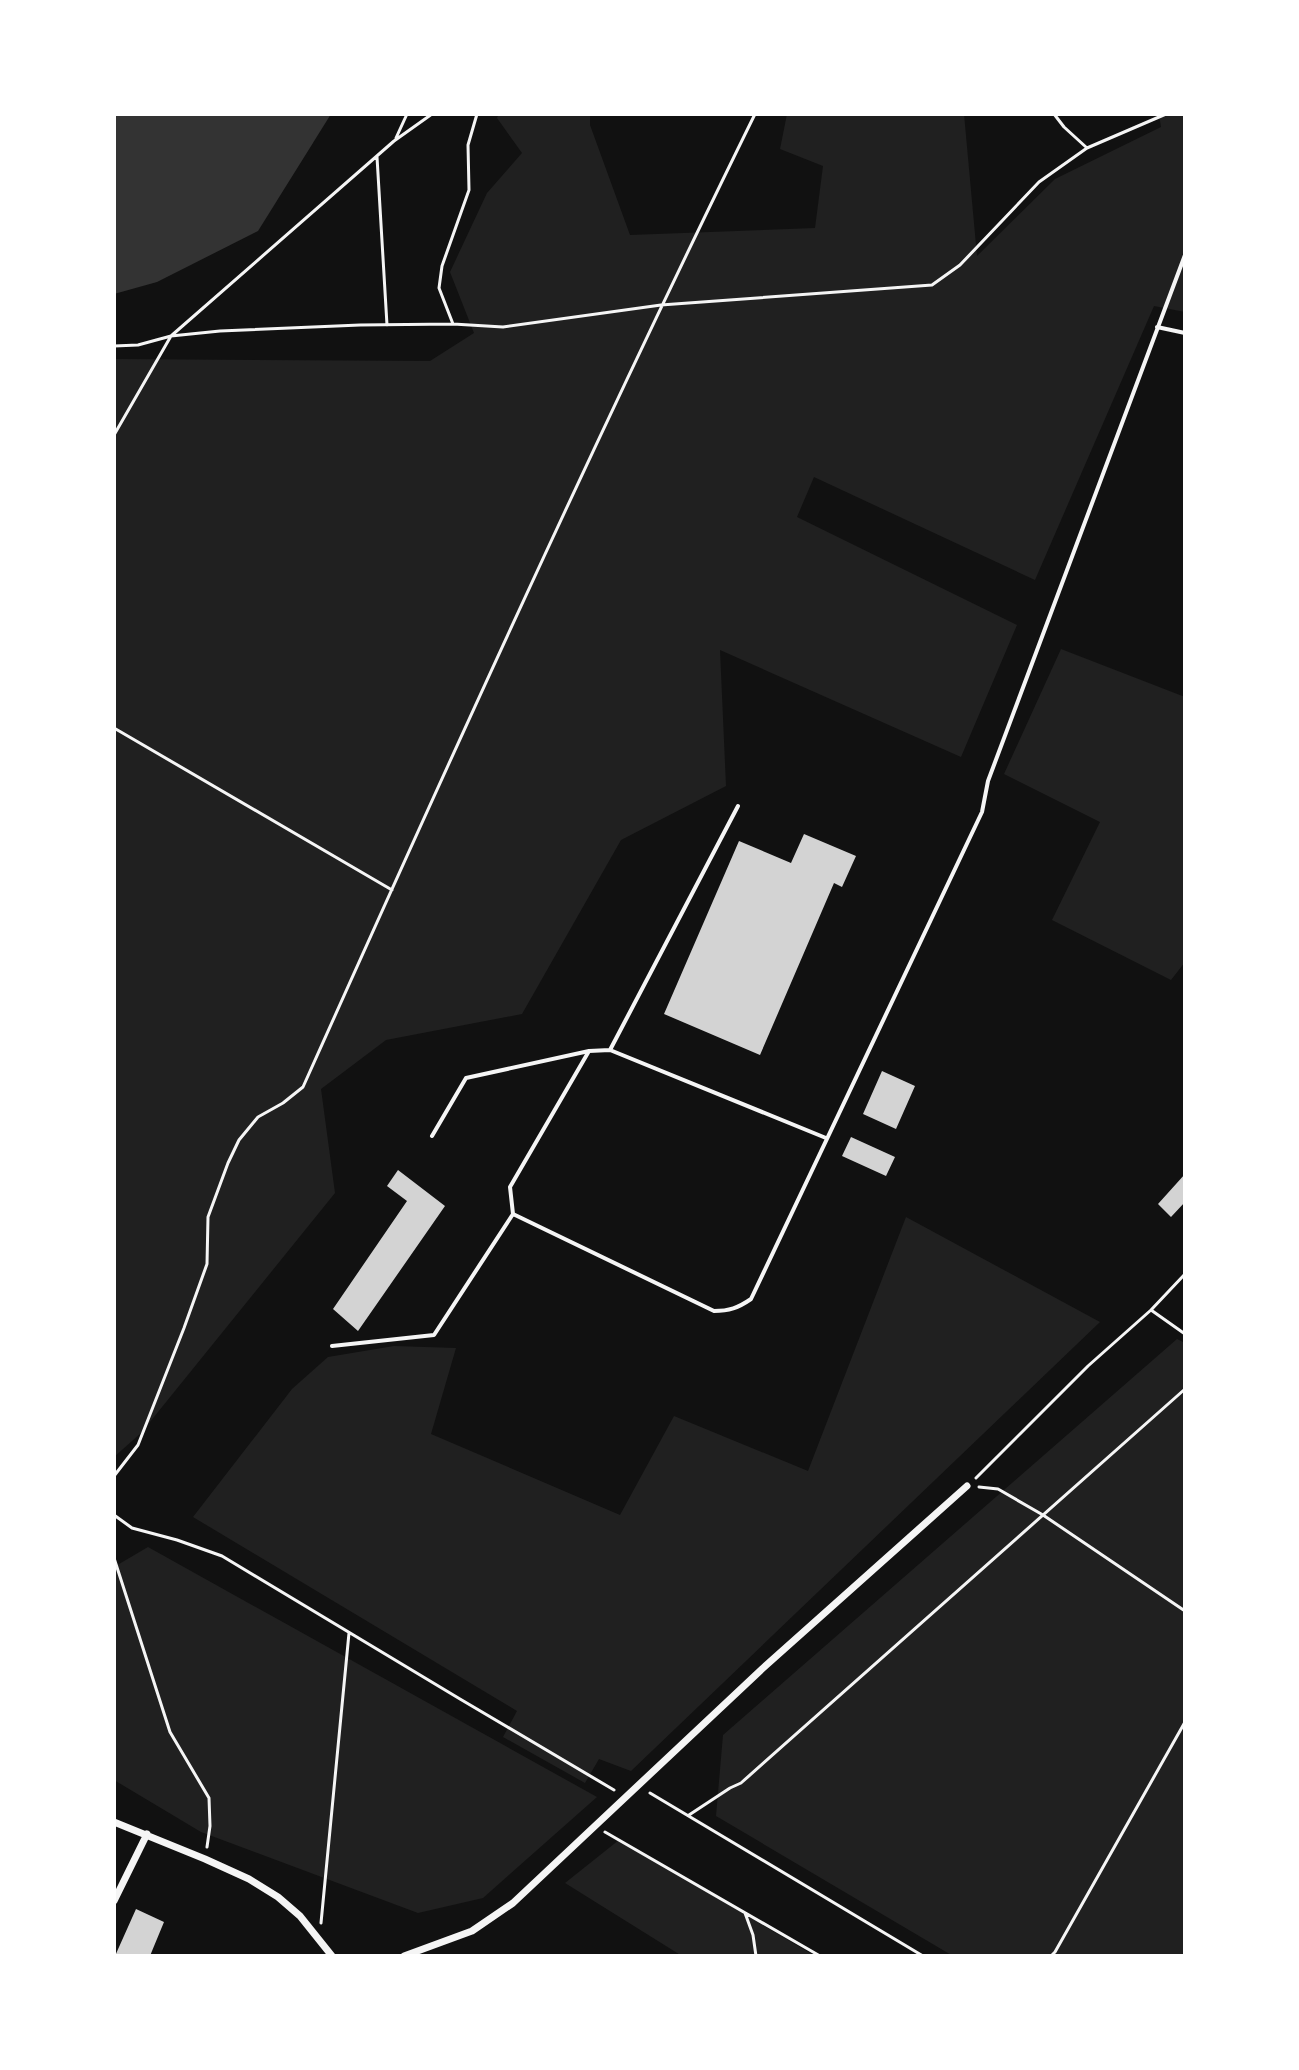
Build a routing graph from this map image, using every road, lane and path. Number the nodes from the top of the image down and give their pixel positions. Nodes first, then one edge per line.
1 (407, 114) edge
2 (432, 114) edge
3 (477, 114) edge
4 (755, 114) edge
5 (1054, 114) edge
6 (1166, 114) edge
7 (394, 141) junction
8 (1087, 148) junction
9 (377, 156) junction
10 (1185, 255) edge
11 (661, 305) junction
12 (453, 324) junction
13 (387, 325) junction
14 (1157, 327) junction
15 (1185, 333) edge
16 (171, 336) junction
17 (114, 346) edge
18 (114, 435) edge
19 (114, 728) edge
20 (738, 806) dead end
21 (392, 890) junction
22 (610, 1050) junction
23 (589, 1051) junction
24 (432, 1136) dead end
25 (826, 1138) junction
26 (513, 1214) junction
27 (1185, 1274) edge
28 (1151, 1310) junction
29 (1185, 1334) edge
30 (332, 1346) dead end
31 (1185, 1389) edge
32 (114, 1476) edge
33 (967, 1486) junction
34 (114, 1515) edge
35 (1043, 1515) junction
36 (114, 1558) edge
37 (1185, 1611) edge
38 (349, 1633) junction
39 (1185, 1722) edge
40 (637, 1785) junction
41 (625, 1796) junction
42 (689, 1815) junction
43 (114, 1822) edge
44 (594, 1825) junction
45 (147, 1834) junction
46 (205, 1859) junction
47 (114, 1901) edge
48 (745, 1912) junction
49 (319, 1938) junction
50 (332, 1956) edge
51 (404, 1956) edge
52 (756, 1956) edge
53 (820, 1956) edge
54 (923, 1956) edge
55 (1051, 1956) edge

1 - 7 path
2 - 7 path
3 - 12 path
4 - 11 path
5 - 8 path
6 - 8 path
7 - 9 path
8 - 11 path
9 - 13 path
9 - 16 path
10 - 14 lane
11 - 12 path
11 - 21 path
12 - 13 path
13 - 16 path
14 - 15 lane
14 - 25 lane
16 - 17 path
16 - 18 path
19 - 21 path
20 - 22 lane
21 - 32 path
22 - 23 lane
22 - 25 lane
23 - 24 lane
23 - 26 lane
25 - 26 lane
26 - 30 lane
27 - 28 path
28 - 29 path
28 - 33 path
31 - 35 path
33 - 35 path
33 - 40 street
34 - 38 path
35 - 37 path
35 - 42 path
36 - 46 path
38 - 41 path
38 - 49 path
39 - 55 path
40 - 41 street
40 - 42 path
41 - 44 street
42 - 54 path
43 - 45 street
44 - 48 path
44 - 51 street
45 - 46 street
45 - 47 street
46 - 49 street
48 - 52 path
48 - 53 path
49 - 50 street

